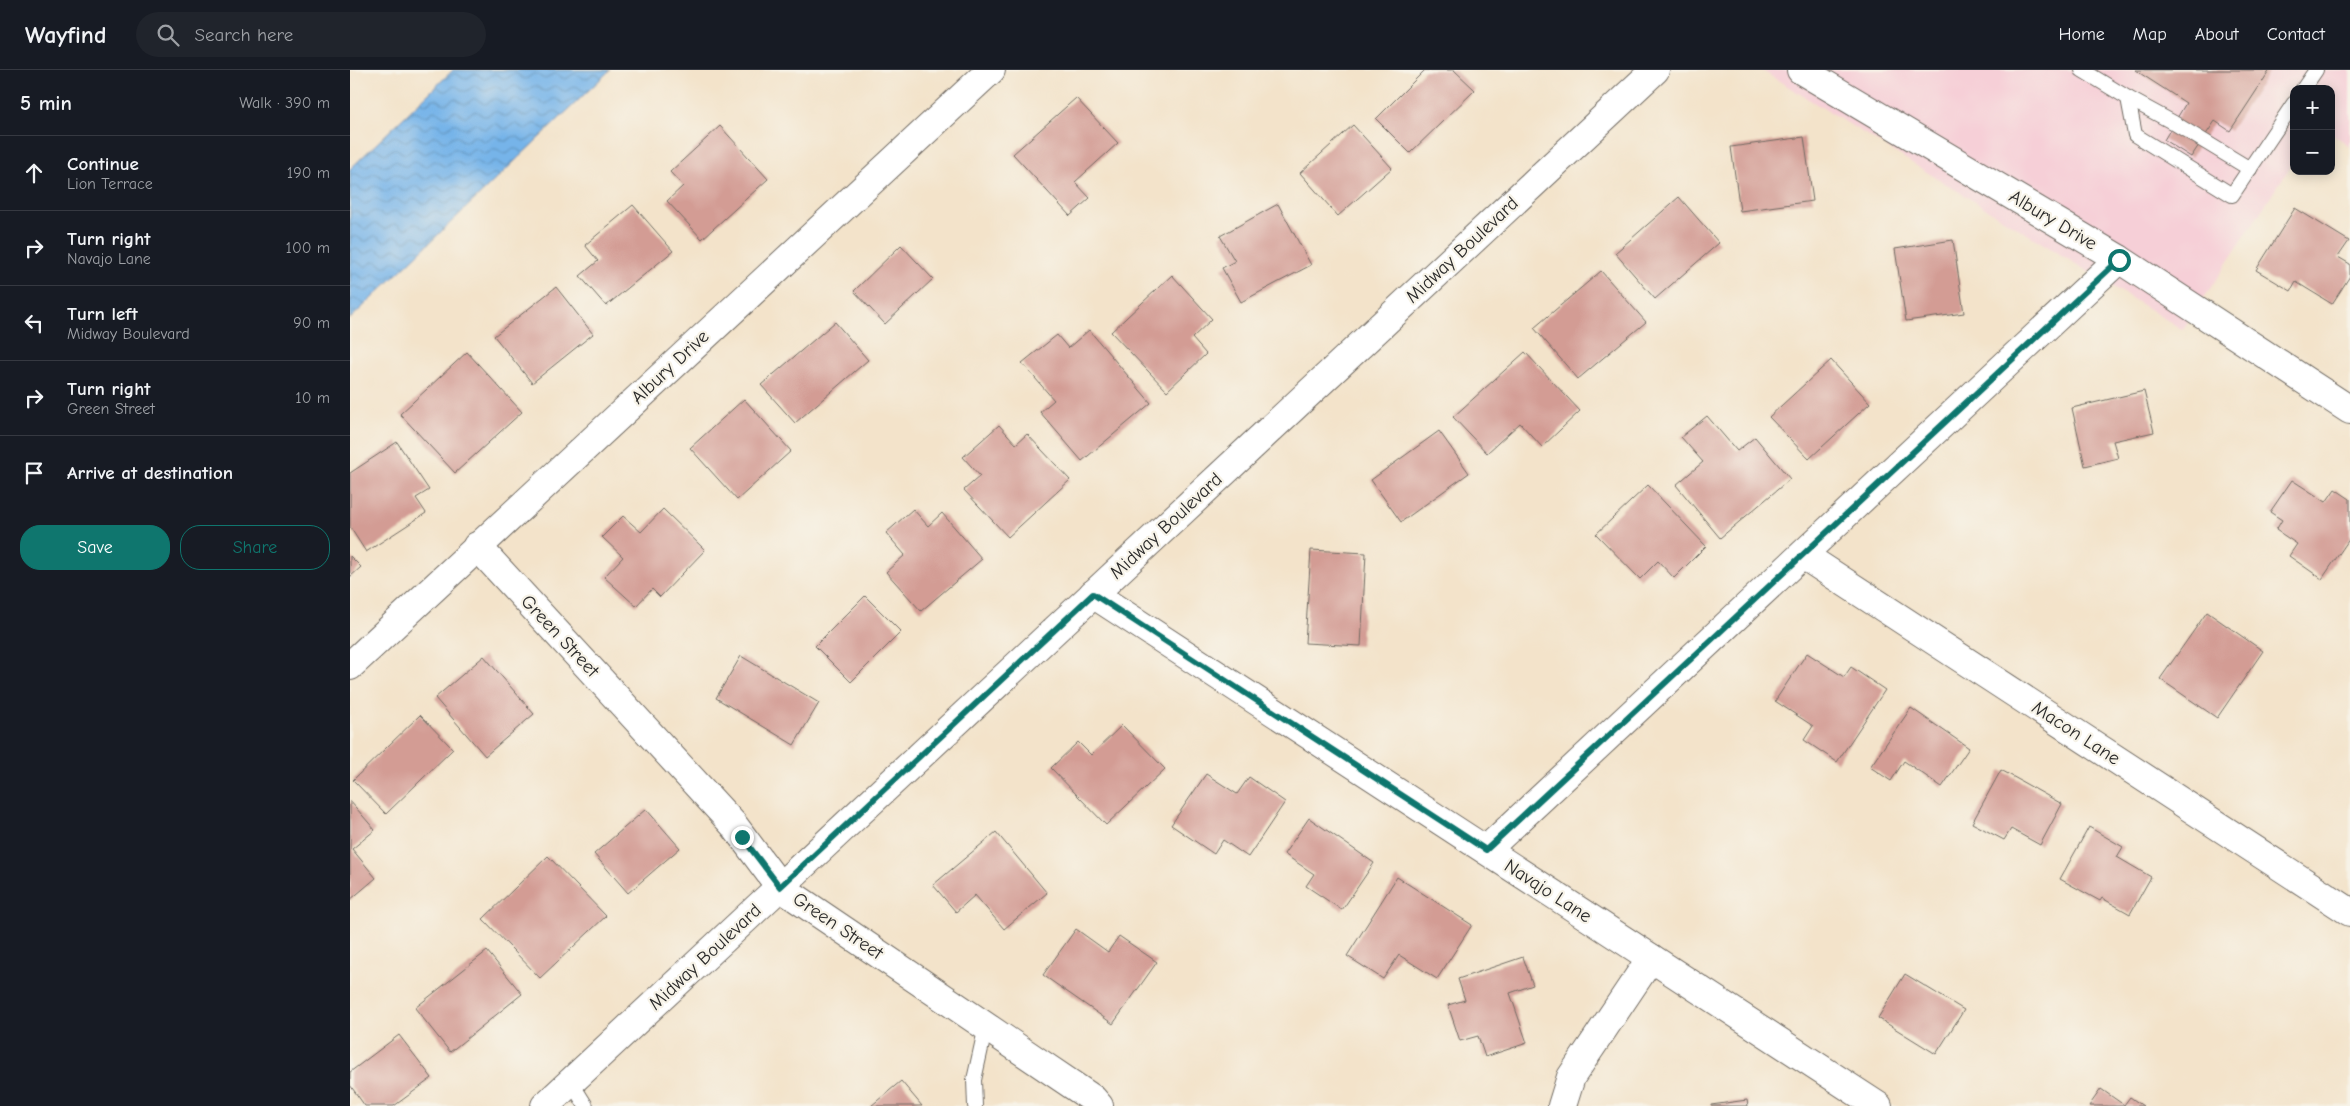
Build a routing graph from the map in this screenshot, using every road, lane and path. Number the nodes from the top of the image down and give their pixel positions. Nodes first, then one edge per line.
1 (991, 70) edge
2 (1655, 70) edge
3 (1801, 70) edge
4 (2082, 70) edge
5 (2316, 70) edge
6 (2306, 85) edge
7 (2128, 98) junction
8 (2290, 109) edge
9 (2250, 168) junction
10 (2119, 260) junction
11 (2350, 410) edge
12 (477, 546) junction
13 (1803, 555) junction
14 (1093, 594) junction
15 (350, 666) edge
16 (1486, 850) junction
17 (780, 887) junction
18 (2350, 912) edge
19 (1651, 958) junction
20 (986, 1026) junction
21 (571, 1082) junction
22 (546, 1106) edge
23 (586, 1106) edge
24 (975, 1106) edge
25 (1099, 1106) edge
26 (1562, 1106) edge
27 (1878, 1106) edge

1 - 12 street, Albury Drive
2 - 14 street, Midway Boulevard
3 - 10 street, Albury Drive
4 - 7 lane
5 - 6 lane
7 - 9 lane
7 - 9 lane
8 - 9 lane
10 - 11 street, Albury Drive
10 - 13 street
12 - 15 street, Albury Drive
12 - 17 street, Green Street
13 - 16 street
13 - 18 street, Macon Lane
14 - 16 street, Navajo Lane
14 - 17 street, Midway Boulevard
16 - 19 street, Navajo Lane
17 - 20 street, Green Street
17 - 21 street, Midway Boulevard
19 - 26 street
19 - 27 street, Navajo Lane
20 - 24 lane
20 - 25 street, Green Street
21 - 22 street, Midway Boulevard
21 - 23 lane

